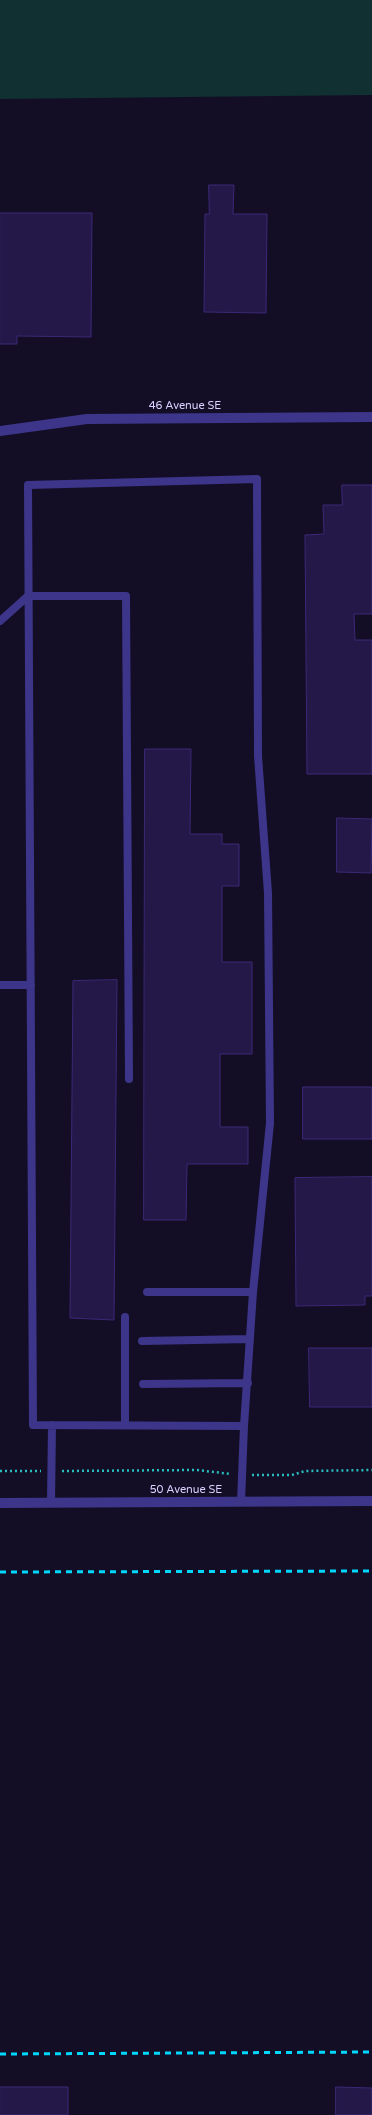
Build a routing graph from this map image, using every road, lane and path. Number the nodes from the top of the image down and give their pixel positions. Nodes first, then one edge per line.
1 (372, 417) edge
2 (0, 431) edge
3 (28, 596) junction
4 (0, 621) edge
5 (0, 985) edge
6 (31, 985) junction
7 (129, 1079) dead end
8 (147, 1292) dead end
9 (253, 1292) junction
10 (125, 1317) dead end
11 (250, 1339) junction
12 (142, 1341) dead end
13 (248, 1383) junction
14 (143, 1384) dead end
15 (52, 1425) junction
16 (125, 1425) junction
17 (244, 1426) junction
18 (372, 1470) edge
19 (0, 1471) edge
20 (52, 1471) junction
21 (242, 1475) junction
22 (372, 1501) edge
23 (0, 1502) edge
24 (52, 1502) junction
25 (241, 1502) junction

1 - 2 street, 46 Avenue SE
3 - 4 lane
3 - 6 lane
3 - 7 lane
3 - 9 lane
5 - 6 lane
6 - 15 lane
8 - 9 lane
9 - 11 lane
10 - 16 lane
11 - 12 lane
11 - 13 lane
13 - 14 lane
13 - 17 lane
15 - 16 lane
15 - 20 lane
16 - 17 lane
17 - 21 lane
18 - 21 path
19 - 20 path
20 - 21 path
20 - 24 lane
21 - 25 lane
22 - 25 street, 50 Avenue SE
23 - 24 street, 50 Avenue SE
24 - 25 street, 50 Avenue SE

